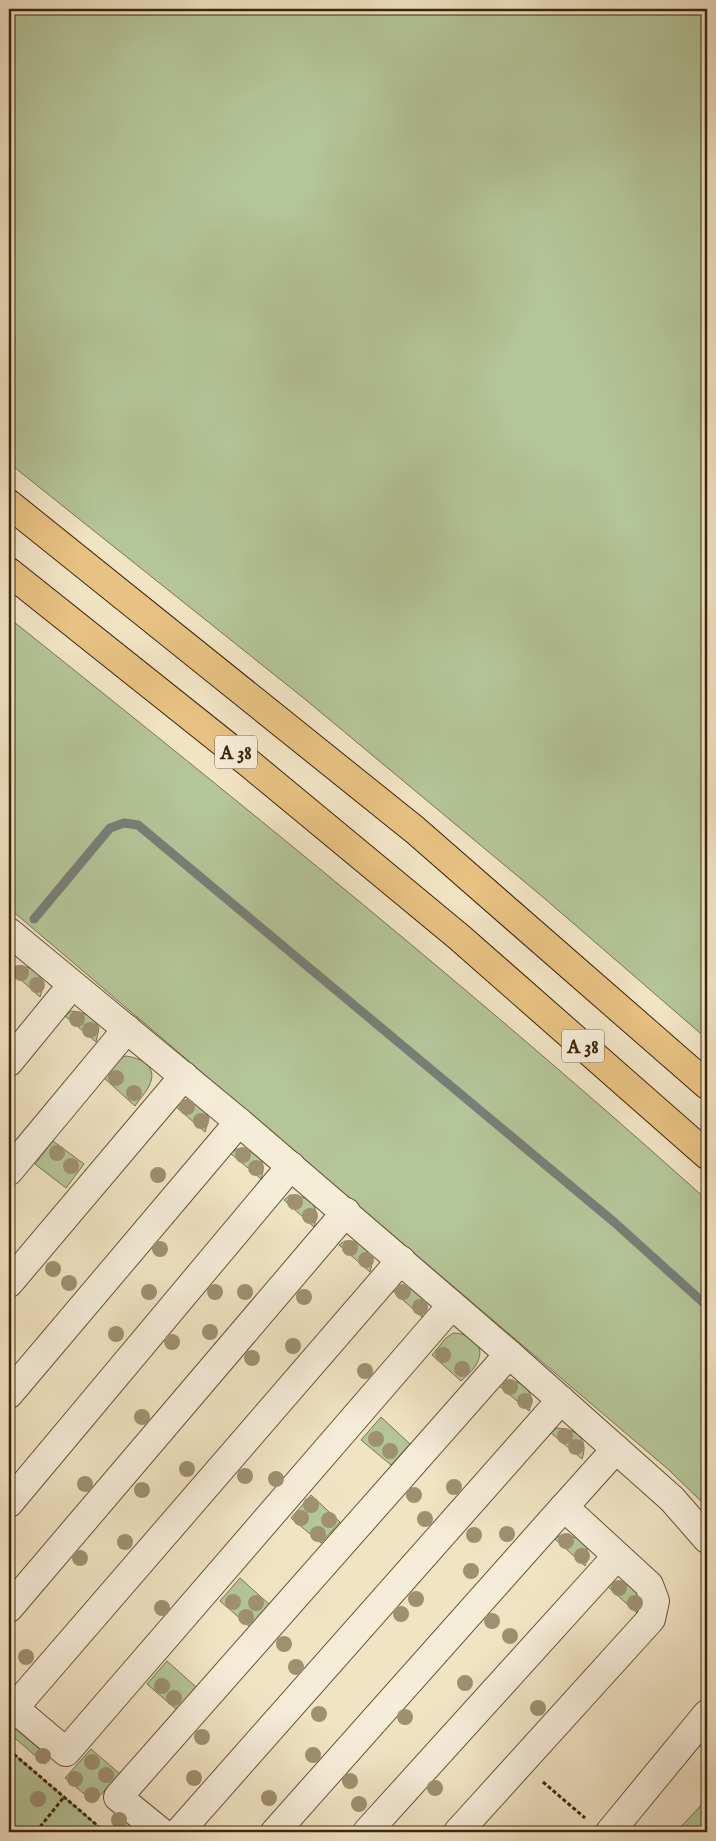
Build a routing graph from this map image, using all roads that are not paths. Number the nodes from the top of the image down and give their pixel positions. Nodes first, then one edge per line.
1 (9, 504) edge
2 (9, 572) edge
3 (11, 940) edge
4 (72, 985) junction
5 (127, 1029) junction
6 (9, 1062) edge
7 (184, 1076) junction
8 (707, 1084) edge
9 (239, 1122) junction
10 (707, 1155) edge
11 (291, 1166) junction
12 (9, 1171) edge
13 (346, 1212) junction
14 (401, 1260) junction
15 (9, 1283) edge
16 (452, 1305) junction
17 (509, 1354) junction
18 (9, 1394) edge
19 (561, 1400) junction
20 (616, 1449) junction
21 (9, 1502) edge
22 (564, 1507) junction
23 (707, 1539) edge
24 (617, 1556) junction
25 (9, 1608) edge
26 (707, 1714) edge
27 (598, 1826) edge
28 (161, 1832) edge
29 (178, 1832) edge
30 (275, 1832) edge
31 (367, 1832) edge
32 (458, 1832) edge

1 - 8 highway, A 38
2 - 10 highway, A 38
3 - 4 lane
4 - 5 lane
4 - 6 lane
5 - 7 lane
5 - 12 lane
7 - 9 lane
7 - 15 lane
9 - 11 lane
9 - 18 lane
11 - 13 lane
11 - 21 lane
13 - 14 lane
13 - 25 lane
14 - 16 lane
14 - 16 lane
16 - 17 lane
17 - 19 lane
17 - 28 lane
19 - 20 lane
19 - 29 lane
20 - 22 lane
20 - 23 lane
22 - 24 lane
22 - 30 lane
24 - 31 lane
24 - 32 lane
26 - 27 lane

